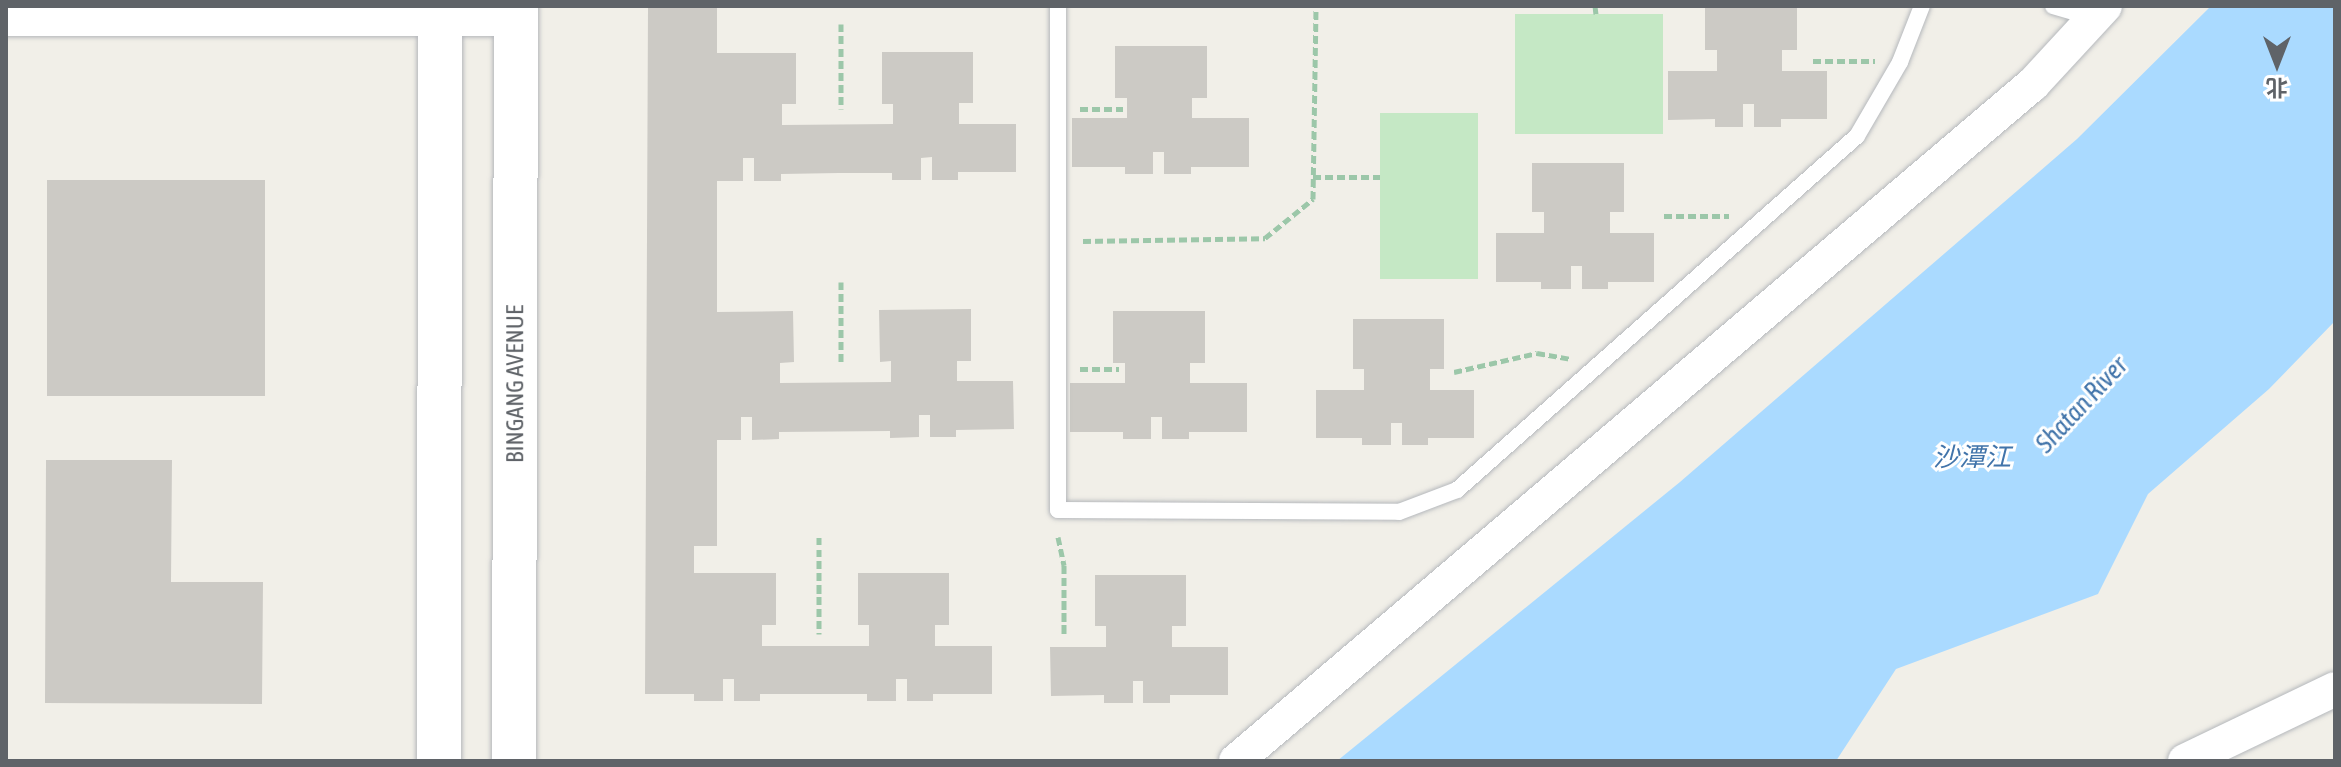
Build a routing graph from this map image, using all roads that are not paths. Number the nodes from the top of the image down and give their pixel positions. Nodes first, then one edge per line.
1 (1058, 6) edge
2 (1922, 6) edge
3 (2053, 6) edge
4 (2100, 12) edge
5 (440, 13) edge
6 (516, 13) edge
7 (6, 19) edge
8 (2335, 689) edge
9 (439, 761) edge
10 (514, 761) edge
11 (1236, 761) edge
12 (2185, 761) edge

1 - 2 lane
3 - 4 lane
4 - 11 street
5 - 6 street
5 - 7 street
5 - 9 main road
6 - 10 main road, BINGANG AVENUE
8 - 12 street

